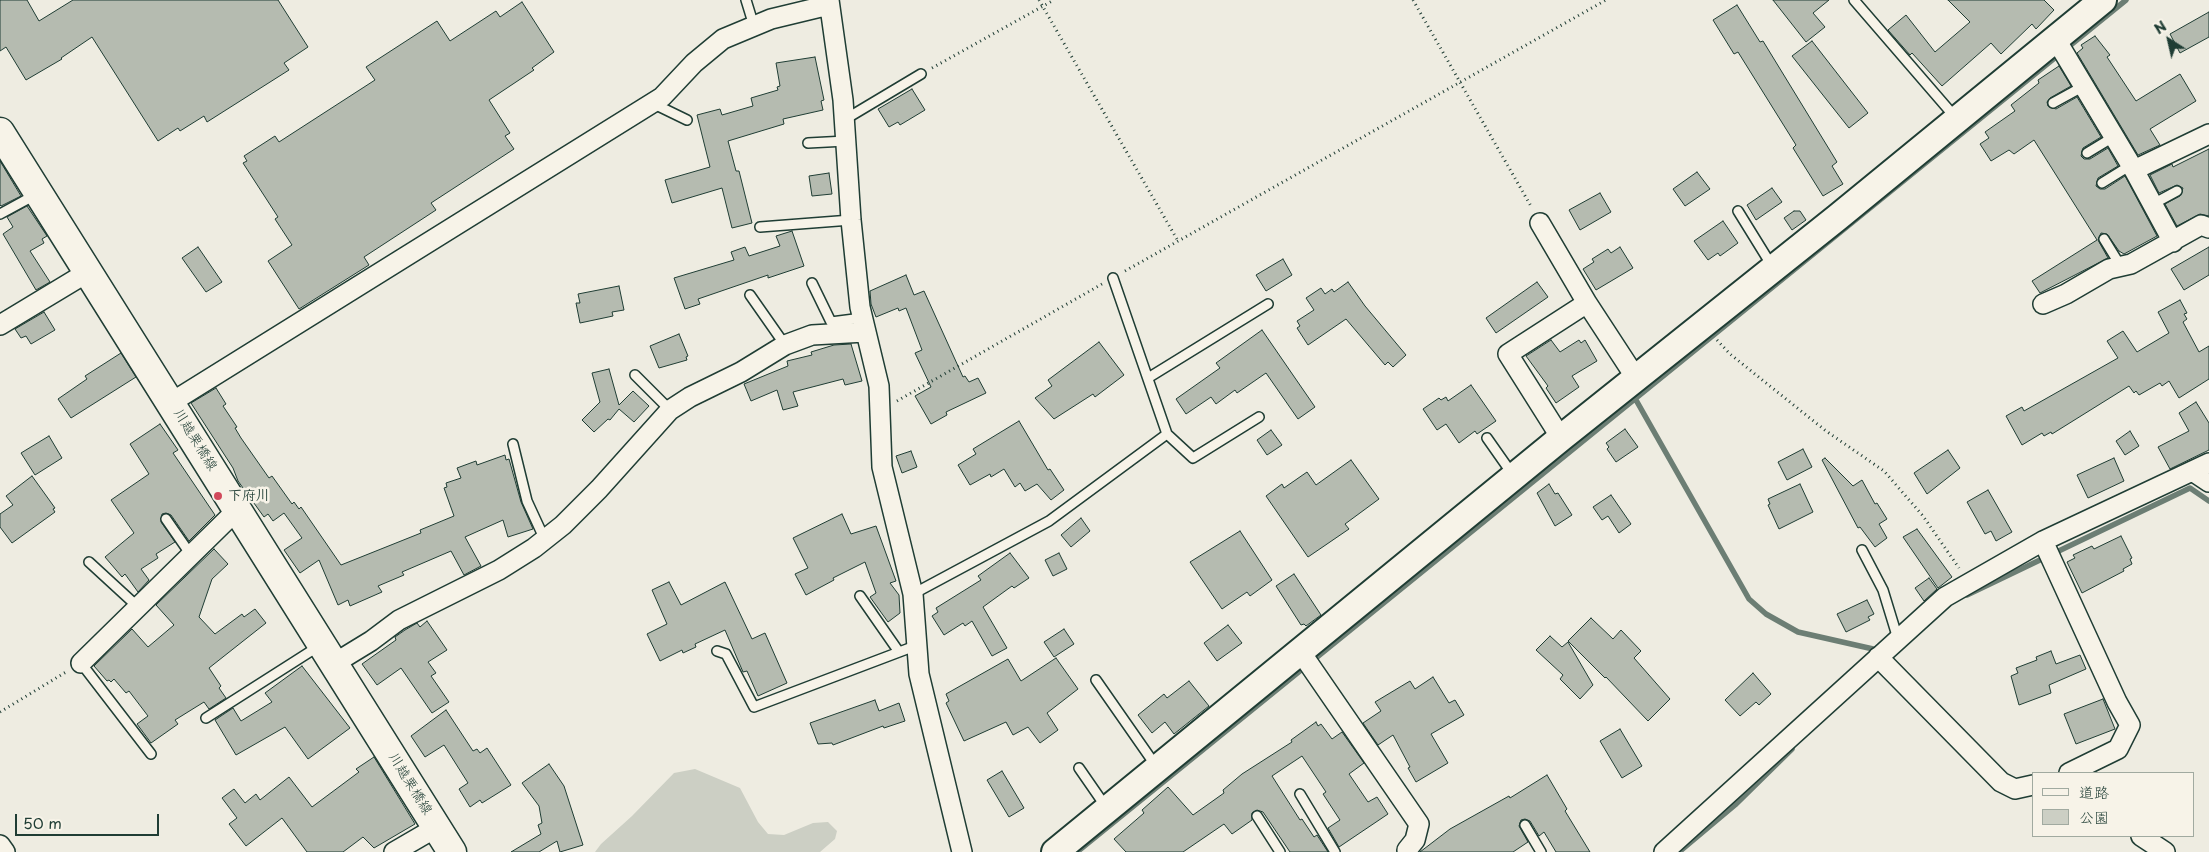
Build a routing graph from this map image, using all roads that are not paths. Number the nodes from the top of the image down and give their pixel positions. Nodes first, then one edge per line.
1 (746, 0) edge
2 (1854, 0) edge
3 (829, 2) edge
4 (2097, 2) edge
5 (754, 26) junction
6 (2056, 38) junction
7 (921, 74) road end
8 (2084, 86) junction
9 (652, 103) junction
10 (2053, 103) dead end
11 (1957, 119) junction
12 (687, 120) dead end
13 (844, 120) junction
14 (0, 132) edge
15 (2209, 134) edge
16 (2115, 136) junction
17 (846, 141) junction
18 (808, 143) dead end
19 (2087, 153) dead end
20 (2132, 168) junction
21 (2102, 183) dead end
22 (2177, 191) dead end
23 (38, 193) junction
24 (2153, 204) junction
25 (1738, 211) dead end
26 (0, 214) edge
27 (851, 220) junction
28 (1540, 223) road end
29 (760, 227) dead end
30 (2209, 228) edge
31 (2104, 239) dead end
32 (2173, 242) junction
33 (2120, 265) junction
34 (1774, 268) junction
35 (88, 272) junction
36 (1112, 278) road end
37 (812, 283) dead end
38 (750, 295) dead end
39 (1587, 303) junction
40 (1268, 304) dead end
41 (2043, 304) dead end
42 (0, 324) edge
43 (864, 325) junction
44 (785, 345) junction
45 (635, 375) dead end
46 (1148, 378) junction
47 (1636, 378) junction
48 (172, 402) junction
49 (670, 410) junction
50 (1259, 416) dead end
51 (1167, 434) junction
52 (1487, 438) dead end
53 (1561, 438) junction
54 (513, 444) dead end
55 (2204, 472) edge
56 (1515, 478) junction
57 (238, 509) junction
58 (166, 519) dead end
59 (544, 540) junction
60 (2043, 541) junction
61 (1862, 550) dead end
62 (191, 556) junction
63 (89, 562) dead end
64 (913, 594) junction
65 (860, 596) dead end
66 (138, 608) junction
67 (1898, 639) junction
68 (907, 649) junction
69 (717, 650) dead end
70 (1300, 651) junction
71 (329, 653) junction
72 (1878, 657) junction
73 (81, 663) joint
74 (1096, 680) dead end
75 (206, 718) dead end
76 (151, 754) dead end
77 (1079, 768) dead end
78 (1158, 768) junction
79 (2071, 772) edge
80 (2032, 785) edge
81 (1300, 794) dead end
82 (1107, 810) junction
83 (1257, 816) dead end
84 (1525, 825) dead end
85 (437, 827) junction
86 (2142, 837) edge
87 (0, 844) edge
88 (1407, 851) edge
89 (5, 852) edge
90 (394, 852) edge
91 (452, 852) edge
92 (962, 852) edge
93 (1055, 852) edge
94 (1280, 852) edge
95 (1334, 852) edge
96 (1541, 852) edge
97 (1664, 852) edge
98 (2165, 852) edge

1 - 5 lane
2 - 11 lane
3 - 5 street
3 - 13 street
4 - 6 street
5 - 9 street
6 - 8 street
6 - 11 street
7 - 13 lane
8 - 10 lane
8 - 16 street
9 - 12 lane
9 - 48 street
11 - 34 street
13 - 17 street
14 - 23 main road, 川越栗橋線
15 - 20 street
16 - 19 lane
16 - 20 street
17 - 18 lane
17 - 27 street
20 - 21 lane
20 - 24 street
22 - 24 lane
23 - 26 lane
23 - 35 main road, 川越栗橋線
24 - 32 street
25 - 34 lane
27 - 29 lane
27 - 43 street
28 - 39 street
30 - 32 street
31 - 33 lane
32 - 33 street
33 - 41 street
34 - 47 street
35 - 42 street
35 - 48 main road, 川越栗橋線
36 - 46 lane
37 - 43 lane
38 - 44 lane
39 - 47 street
39 - 53 street
40 - 46 lane
43 - 44 street
43 - 64 street
44 - 49 street
45 - 49 lane
46 - 51 lane
47 - 53 street
48 - 57 main road, 川越栗橋線
49 - 59 street
50 - 51 lane
51 - 64 lane
52 - 56 lane
53 - 56 street
54 - 59 lane
55 - 60 street
56 - 70 street
57 - 62 street
57 - 71 main road, 川越栗橋線
58 - 62 lane
59 - 71 street
60 - 67 street
60 - 79 street
61 - 67 lane
62 - 66 street
63 - 66 lane
64 - 68 street
65 - 68 lane
66 - 73 street
67 - 72 street
68 - 69 lane
68 - 92 street
70 - 78 street
70 - 88 street
71 - 75 lane
71 - 85 main road, 川越栗橋線
72 - 80 street
72 - 97 street
73 - 76 lane
74 - 78 lane
77 - 82 lane
78 - 82 street
81 - 95 lane
82 - 93 street
83 - 94 lane
84 - 96 lane
85 - 90 street
85 - 91 main road, 川越栗橋線
86 - 98 street
87 - 89 street

